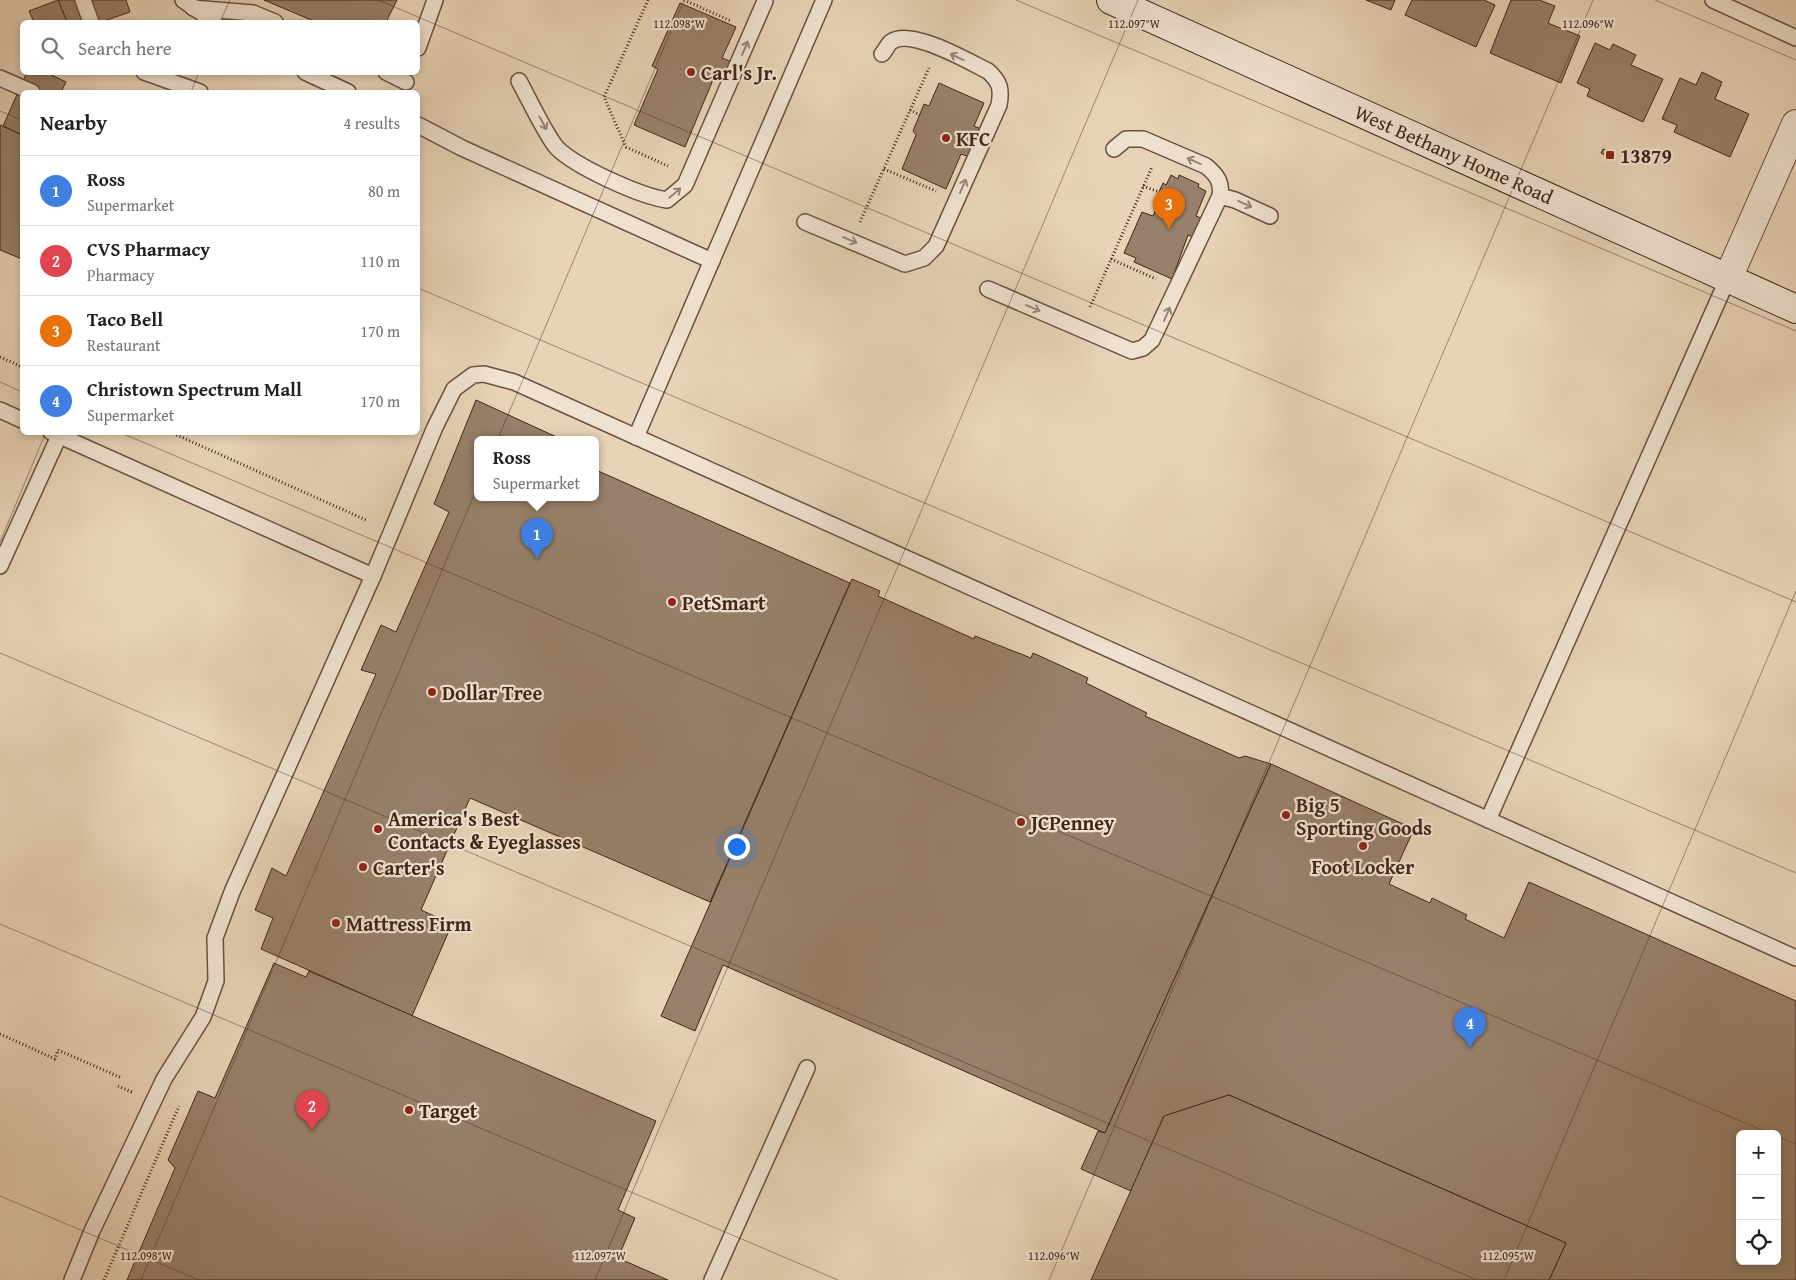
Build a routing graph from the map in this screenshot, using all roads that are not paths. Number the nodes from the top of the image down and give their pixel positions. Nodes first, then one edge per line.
1 (84, 0) edge
2 (435, 0) edge
3 (824, 0) edge
4 (1111, 0) edge
5 (1713, 0) edge
6 (765, 1) edge
7 (188, 4) edge
8 (90, 20) edge
9 (212, 20) edge
10 (270, 20) edge
11 (1796, 38) edge
12 (420, 42) edge
13 (882, 54) dead end
14 (152, 75) edge
15 (311, 75) edge
16 (392, 75) edge
17 (0, 78) edge
18 (519, 81) dead end
19 (406, 82) edge
20 (27, 90) edge
21 (194, 90) edge
22 (344, 90) edge
23 (1796, 124) edge
24 (420, 126) edge
25 (1114, 149) dead end
26 (1220, 196) junction
27 (1270, 216) dead end
28 (805, 222) dead end
29 (712, 261) junction
30 (1728, 278) junction
31 (988, 289) dead end
32 (1796, 308) edge
33 (0, 410) edge
34 (20, 419) edge
35 (55, 435) edge
36 (57, 435) edge
37 (636, 436) junction
38 (0, 566) edge
39 (373, 576) junction
40 (1488, 820) junction
41 (1796, 958) edge
42 (807, 1068) dead end
43 (72, 1280) edge
44 (712, 1280) edge

1 - 8 lane
2 - 12 lane
3 - 29 lane
4 - 30 main road, West Bethany Home Road
5 - 11 lane
18 -> 6 lane
7 - 9 lane
7 - 10 lane
28 -> 13 lane
14 - 21 lane
15 - 22 lane
16 - 19 lane
17 - 20 lane
23 - 30 main road
24 - 29 lane
26 -> 25 lane
26 -> 27 lane
31 -> 26 lane
29 - 37 lane
30 - 32 main road, West Bethany Home Road
30 - 40 lane
33 - 34 lane
35 - 38 lane
36 - 39 lane
37 - 39 lane
37 - 40 lane
39 - 43 lane
40 - 41 lane
42 - 44 lane

